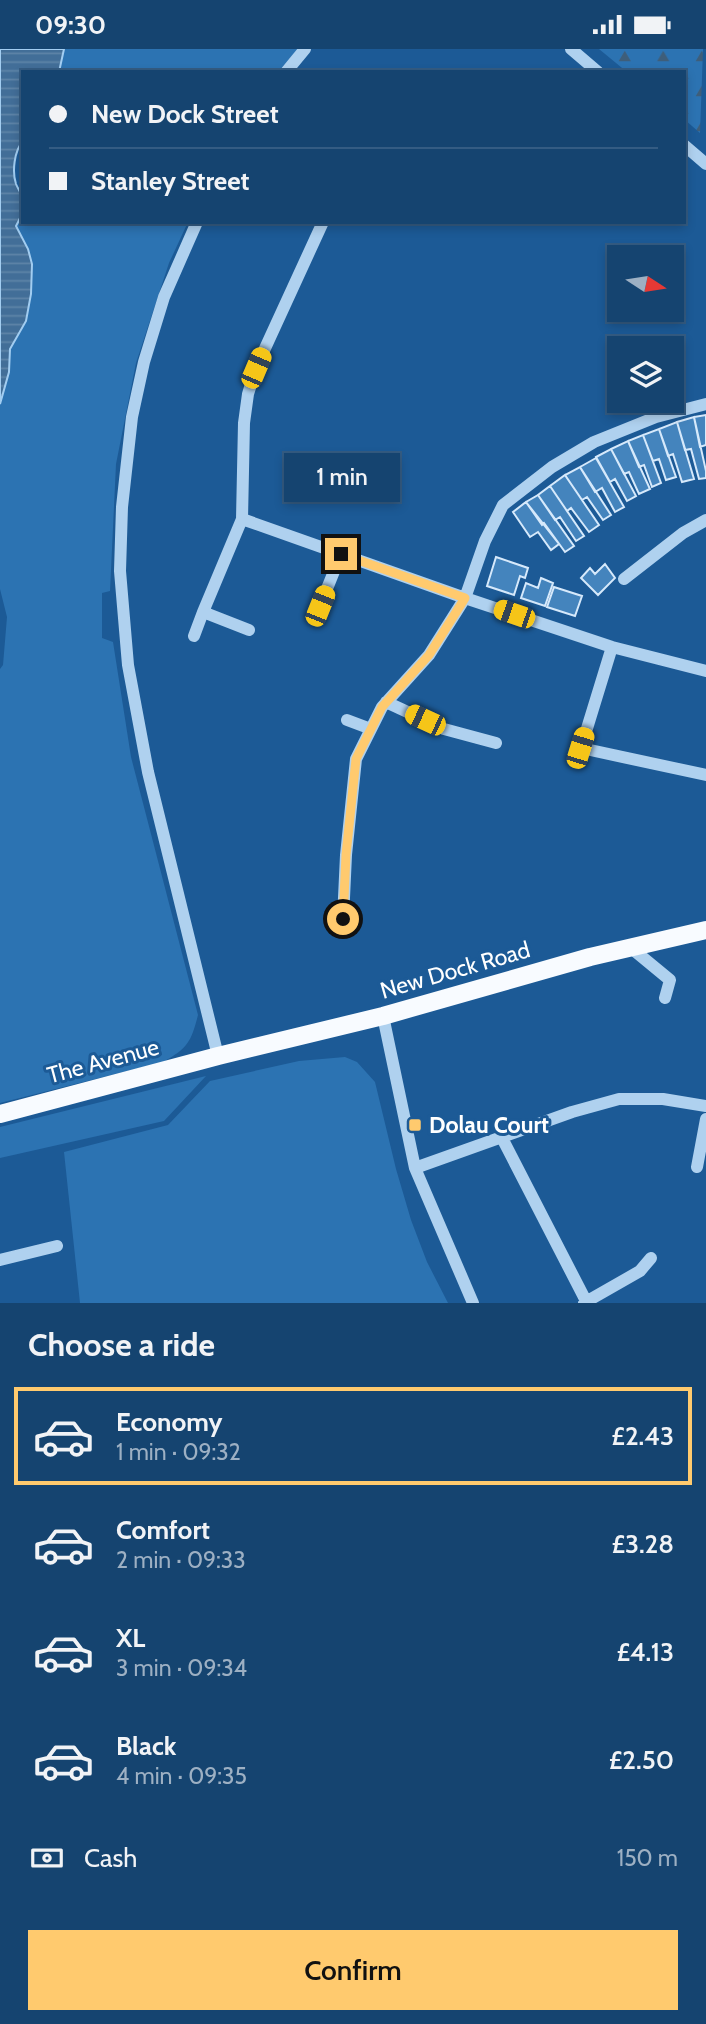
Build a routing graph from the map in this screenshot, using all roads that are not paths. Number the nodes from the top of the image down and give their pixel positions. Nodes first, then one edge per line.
1 (305, 49) edge
2 (571, 49) edge
3 (288, 70) edge
4 (596, 70) edge
5 (686, 147) edge
6 (706, 164) edge
7 (196, 224) edge
8 (322, 224) edge
9 (706, 404) edge
10 (242, 519) junction
11 (706, 520) edge
12 (341, 554) junction
13 (624, 579) dead end
14 (465, 598) junction
15 (320, 606) dead end
16 (202, 612) junction
17 (249, 631) dead end
18 (194, 636) dead end
19 (612, 647) junction
20 (706, 671) edge
21 (386, 702) junction
22 (347, 720) dead end
23 (371, 729) junction
24 (496, 743) dead end
25 (706, 775) edge
26 (343, 919) dead end
27 (706, 930) edge
28 (630, 947) junction
29 (665, 998) dead end
30 (383, 1016) junction
31 (218, 1056) junction
32 (706, 1106) edge
33 (0, 1114) edge
34 (706, 1119) edge
35 (501, 1136) junction
36 (697, 1167) dead end
37 (415, 1168) junction
38 (57, 1246) dead end
39 (651, 1258) dead end
40 (0, 1260) edge
41 (585, 1302) edge
42 (473, 1303) edge

1 - 3 street
2 - 4 street
5 - 6 street
7 - 31 street
8 - 10 street
9 - 14 street
10 - 12 street
10 - 16 street
11 - 13 street
12 - 14 street
12 - 15 street
14 - 19 street
14 - 21 street
16 - 17 street
16 - 18 street
19 - 20 street
19 - 25 street
21 - 23 street
21 - 24 street
22 - 23 street
23 - 26 street
27 - 28 main road, New Dock Road
28 - 29 street
28 - 30 main road, New Dock Road
30 - 31 main road, New Dock Road
30 - 37 street
31 - 33 main road, The Avenue
32 - 35 street
34 - 36 street
35 - 37 street
35 - 41 street
37 - 42 street
38 - 40 street
39 - 41 street

